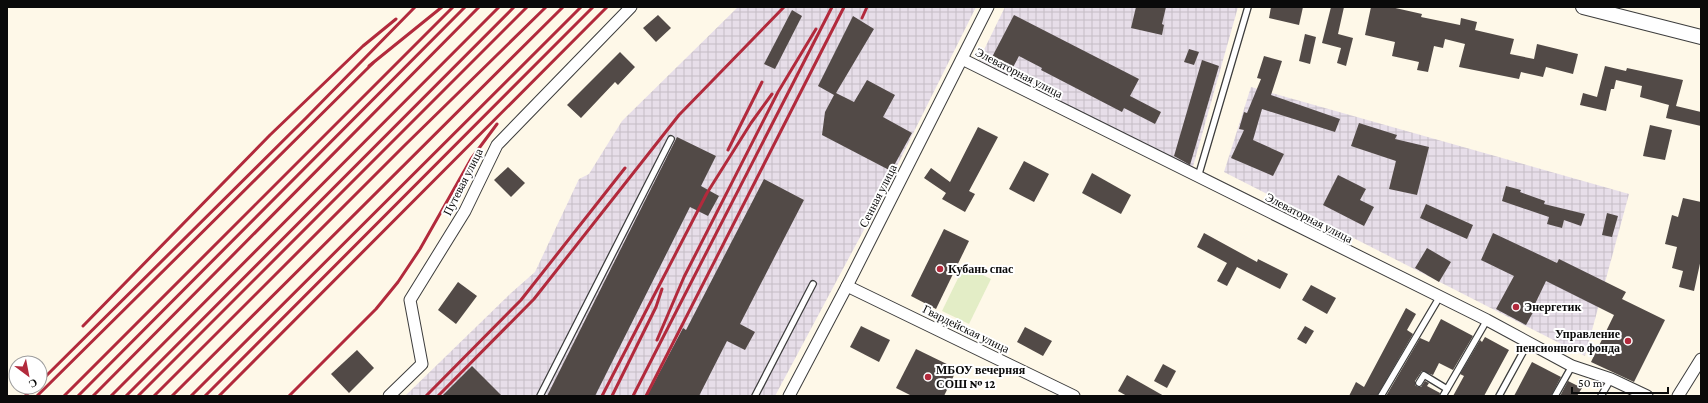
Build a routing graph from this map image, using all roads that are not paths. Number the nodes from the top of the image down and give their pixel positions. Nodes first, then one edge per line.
1 (631, 7) edge
2 (988, 7) edge
3 (1248, 7) edge
4 (1582, 7) edge
5 (1701, 37) edge
6 (962, 59) junction
7 (671, 139) dead end
8 (1198, 178) junction
9 (813, 284) dead end
10 (847, 286) junction
11 (1439, 298) junction
12 (1487, 320) junction
13 (1528, 343) junction
14 (1701, 359) edge
15 (1572, 366) junction
16 (1611, 378) junction
17 (1420, 383) dead end
18 (1447, 388) junction
19 (389, 396) edge
20 (540, 396) edge
21 (755, 396) edge
22 (789, 396) edge
23 (1074, 396) edge
24 (1381, 396) edge
25 (1443, 396) edge
26 (1499, 396) edge
27 (1555, 396) edge
28 (1601, 396) edge
29 (1647, 396) edge
30 (1678, 396) edge

1 - 19 street, Путевая улица
2 - 6 street, Сенная улица
3 - 8 lane
4 - 5 street
6 - 8 street, Элеваторная улица
6 - 10 street, Сенная улица
7 - 20 lane
8 - 11 street, Элеваторная улица
9 - 21 lane
10 - 22 street, Сенная улица
10 - 23 street, Гвардейская улица
11 - 12 street, Элеваторная улица
11 - 24 lane
12 - 13 street, Элеваторная улица
12 - 18 lane
13 - 15 street, Элеваторная улица
13 - 26 lane
14 - 30 street
15 - 16 street, Элеваторная улица
15 - 27 lane
16 - 28 lane
16 - 29 street, Элеваторная улица
17 - 18 lane
18 - 25 lane

